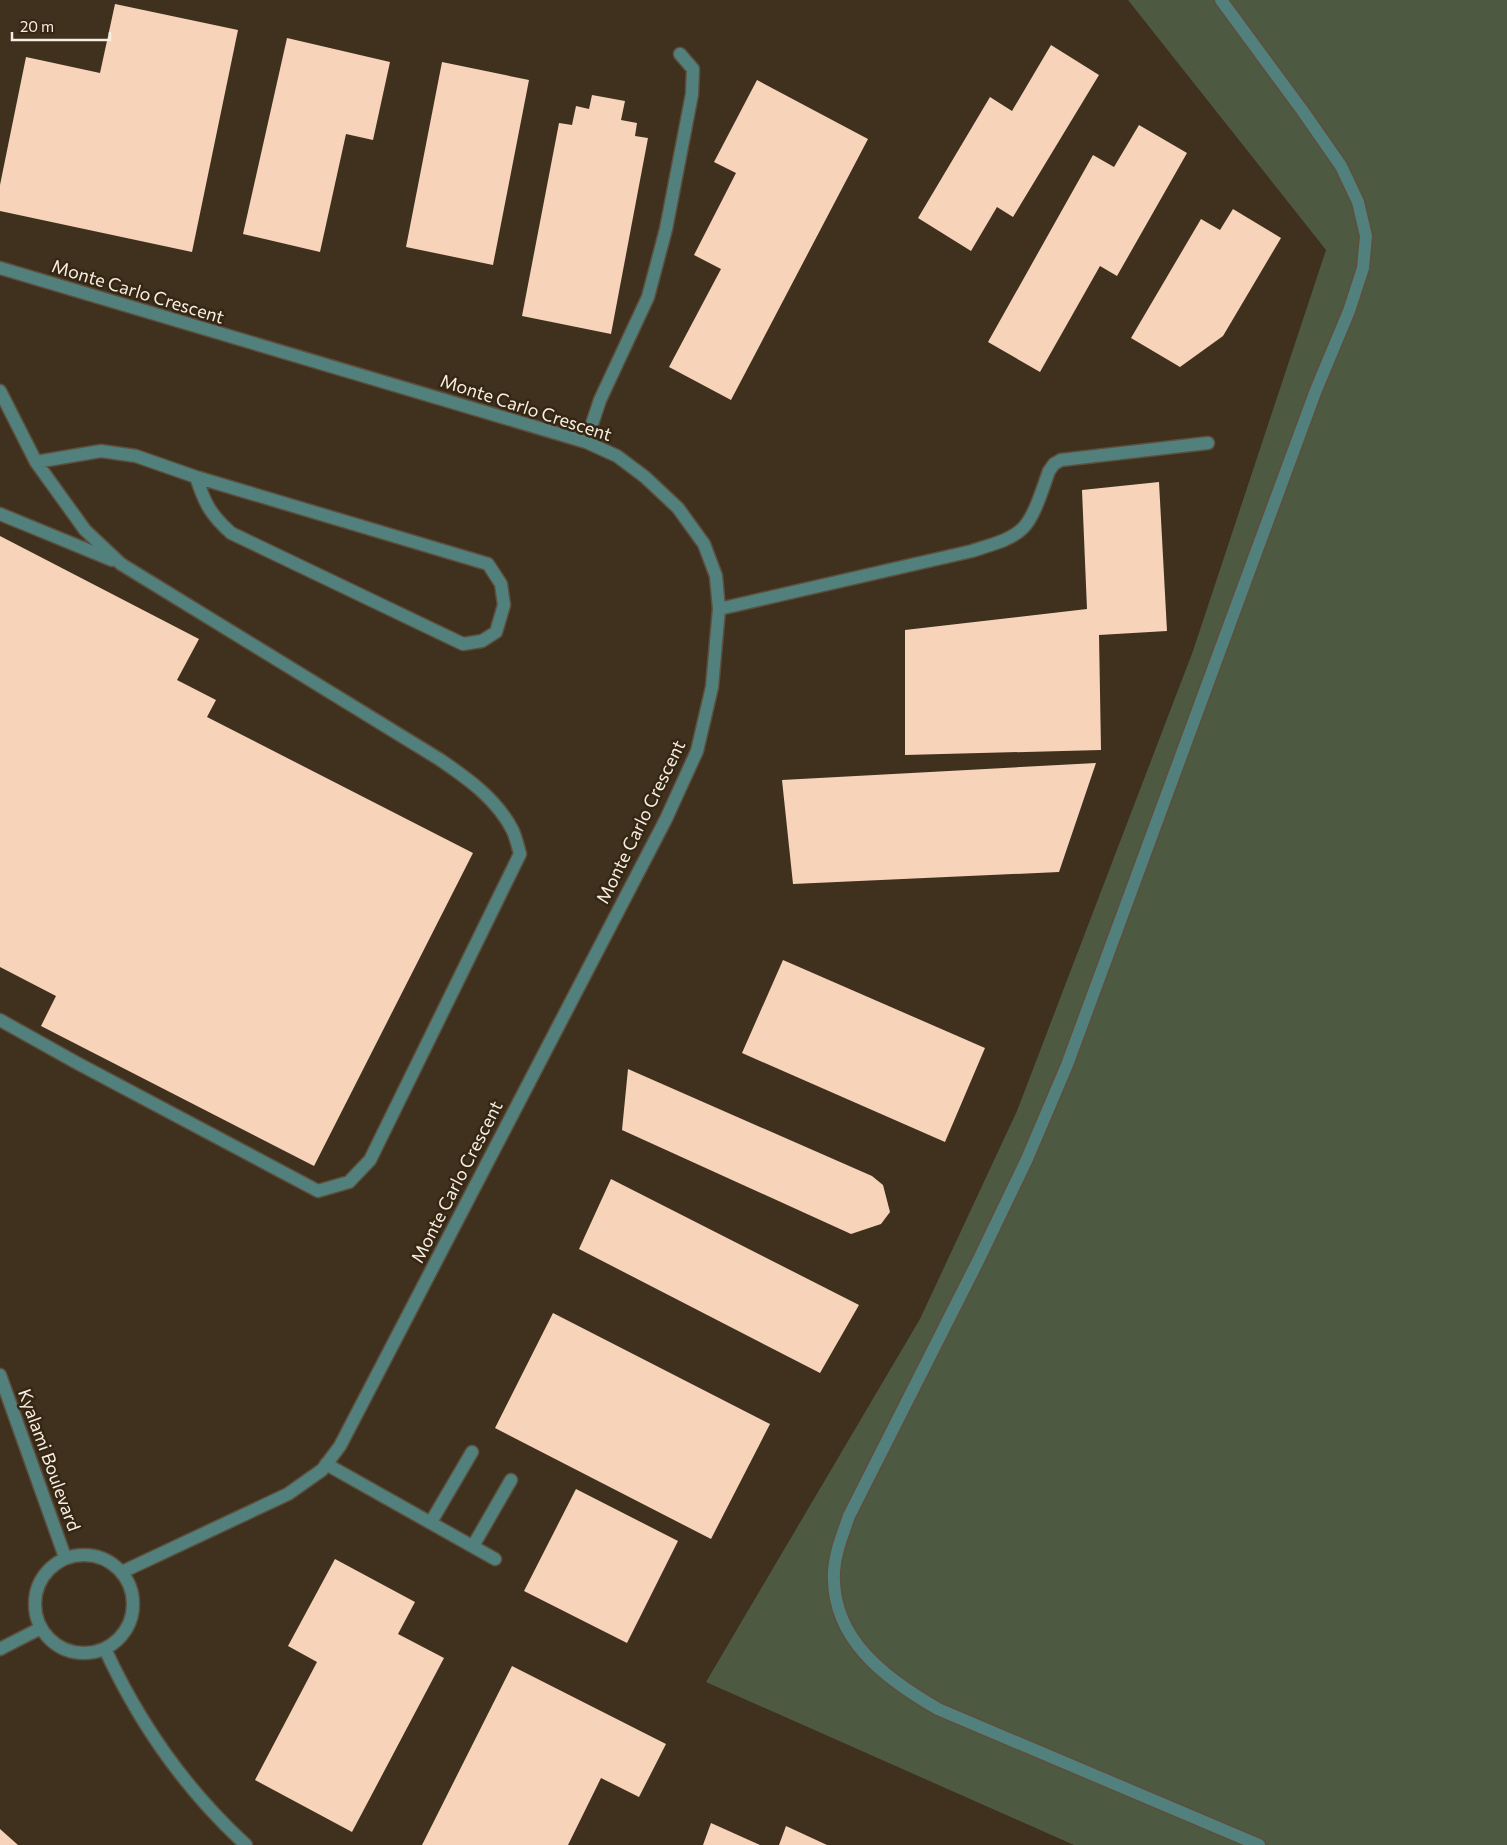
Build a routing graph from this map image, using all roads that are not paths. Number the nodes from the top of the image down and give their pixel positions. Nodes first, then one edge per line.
1 (1221, 0) edge
2 (680, 54) dead end
3 (0, 268) edge
4 (0, 391) edge
5 (586, 442) junction
6 (1208, 443) dead end
7 (36, 462) junction
8 (196, 476) junction
9 (0, 514) edge
10 (121, 564) junction
11 (719, 609) junction
12 (0, 1020) edge
13 (0, 1375) edge
14 (472, 1452) dead end
15 (326, 1464) junction
16 (511, 1480) dead end
17 (431, 1522) junction
18 (473, 1546) junction
19 (65, 1557) junction
20 (495, 1559) dead end
21 (122, 1572) junction
22 (41, 1628) junction
23 (0, 1649) edge
24 (105, 1649) junction
25 (246, 1845) edge
26 (1259, 1845) edge

1 - 26 street
2 - 5 street
3 - 5 street, Monte Carlo Crescent
4 - 7 street
5 - 11 street, Monte Carlo Crescent
6 - 11 street
7 - 8 street
7 - 10 street
8 - 8 street
9 - 10 street
10 - 12 street
11 - 15 street, Monte Carlo Crescent
13 - 19 street, Kyalami Boulevard
14 - 17 street
15 - 17 street
15 - 21 street, Monte Carlo Crescent
16 - 18 street
17 - 18 street
18 - 20 street
19 - 21 street
19 - 22 street
21 - 24 street
22 - 23 street
22 - 24 street
24 - 25 street

